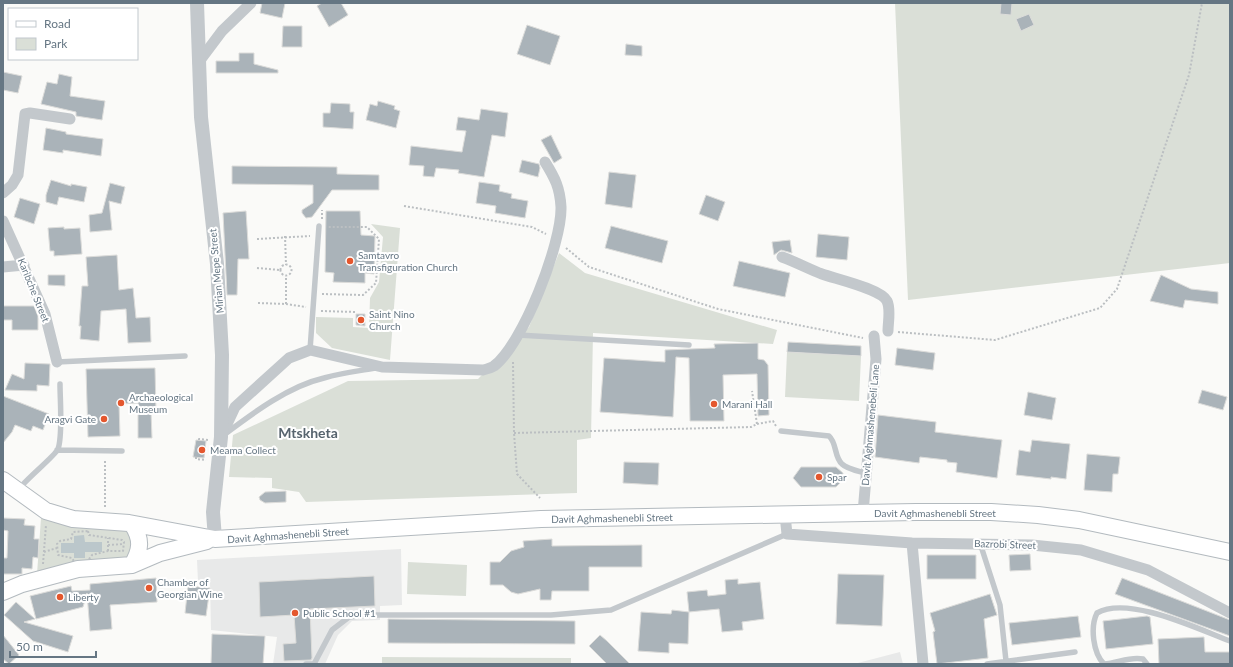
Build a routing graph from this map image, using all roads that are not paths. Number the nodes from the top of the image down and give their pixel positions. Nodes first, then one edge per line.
1 (197, 3) edge
2 (251, 3) edge
3 (198, 63) junction
4 (70, 119) dead end
5 (545, 162) dead end
6 (3, 193) edge
7 (3, 221) edge
8 (319, 226) road end
9 (782, 257) dead end
10 (24, 265) junction
11 (3, 267) edge
12 (888, 331) road end
13 (518, 335) junction
14 (874, 336) road end
15 (689, 345) dead end
16 (310, 350) junction
17 (185, 356) dead end
18 (57, 362) joint
19 (382, 367) junction
20 (60, 384) dead end
21 (781, 431) road end
22 (215, 438) junction
23 (57, 450) junction
24 (122, 451) dead end
25 (865, 473) junction
26 (3, 480) edge
27 (18, 491) junction
28 (862, 513) junction
29 (785, 515) junction
30 (132, 524) junction
31 (787, 534) junction
32 (215, 539) junction
33 (912, 543) junction
34 (980, 543) junction
35 (1230, 552) edge
36 (132, 565) junction
37 (3, 592) edge
38 (1230, 613) edge
39 (1230, 641) edge
40 (1075, 652) dead end
41 (1006, 661) junction
42 (306, 664) edge
43 (923, 664) edge
44 (987, 664) edge
45 (1147, 664) edge

1 - 3 street, Mirian Mepe Street
2 - 3 street
3 - 22 street, Mirian Mepe Street
4 - 6 street
5 - 13 street
7 - 10 street, Karibche Street
8 - 16 lane
9 - 12 street
10 - 11 street
10 - 18 street, Karibche Street
13 - 15 lane
13 - 19 street
14 - 25 street, Davit Aghmashenebeli Lane
16 - 19 street
16 - 22 street
17 - 18 lane
19 - 22 lane
20 - 23 lane
21 - 25 lane
22 - 32 street, Mirian Mepe Street
23 - 24 lane
23 - 27 lane
25 - 28 street, Davit Aghmashenebeli Lane
26 - 27 main road, Davit Aghmashenebli Street
27 - 30 main road, Davit Aghmashenebli Street
28 - 29 main road, Davit Aghmashenebli Street
28 - 35 main road, Davit Aghmashenebli Street
29 - 31 street
29 - 32 main road, Davit Aghmashenebli Street
30 - 32 main road, Davit Aghmashenebli Street
30 - 36 main road
31 - 33 street, Bazrobi Street
31 - 42 lane
32 - 36 main road
33 - 34 street, Bazrobi Street
33 - 43 street
34 - 38 street, Bazrobi Street
34 - 41 lane
36 - 37 main road
39 - 45 lane
40 - 41 lane
41 - 44 lane

